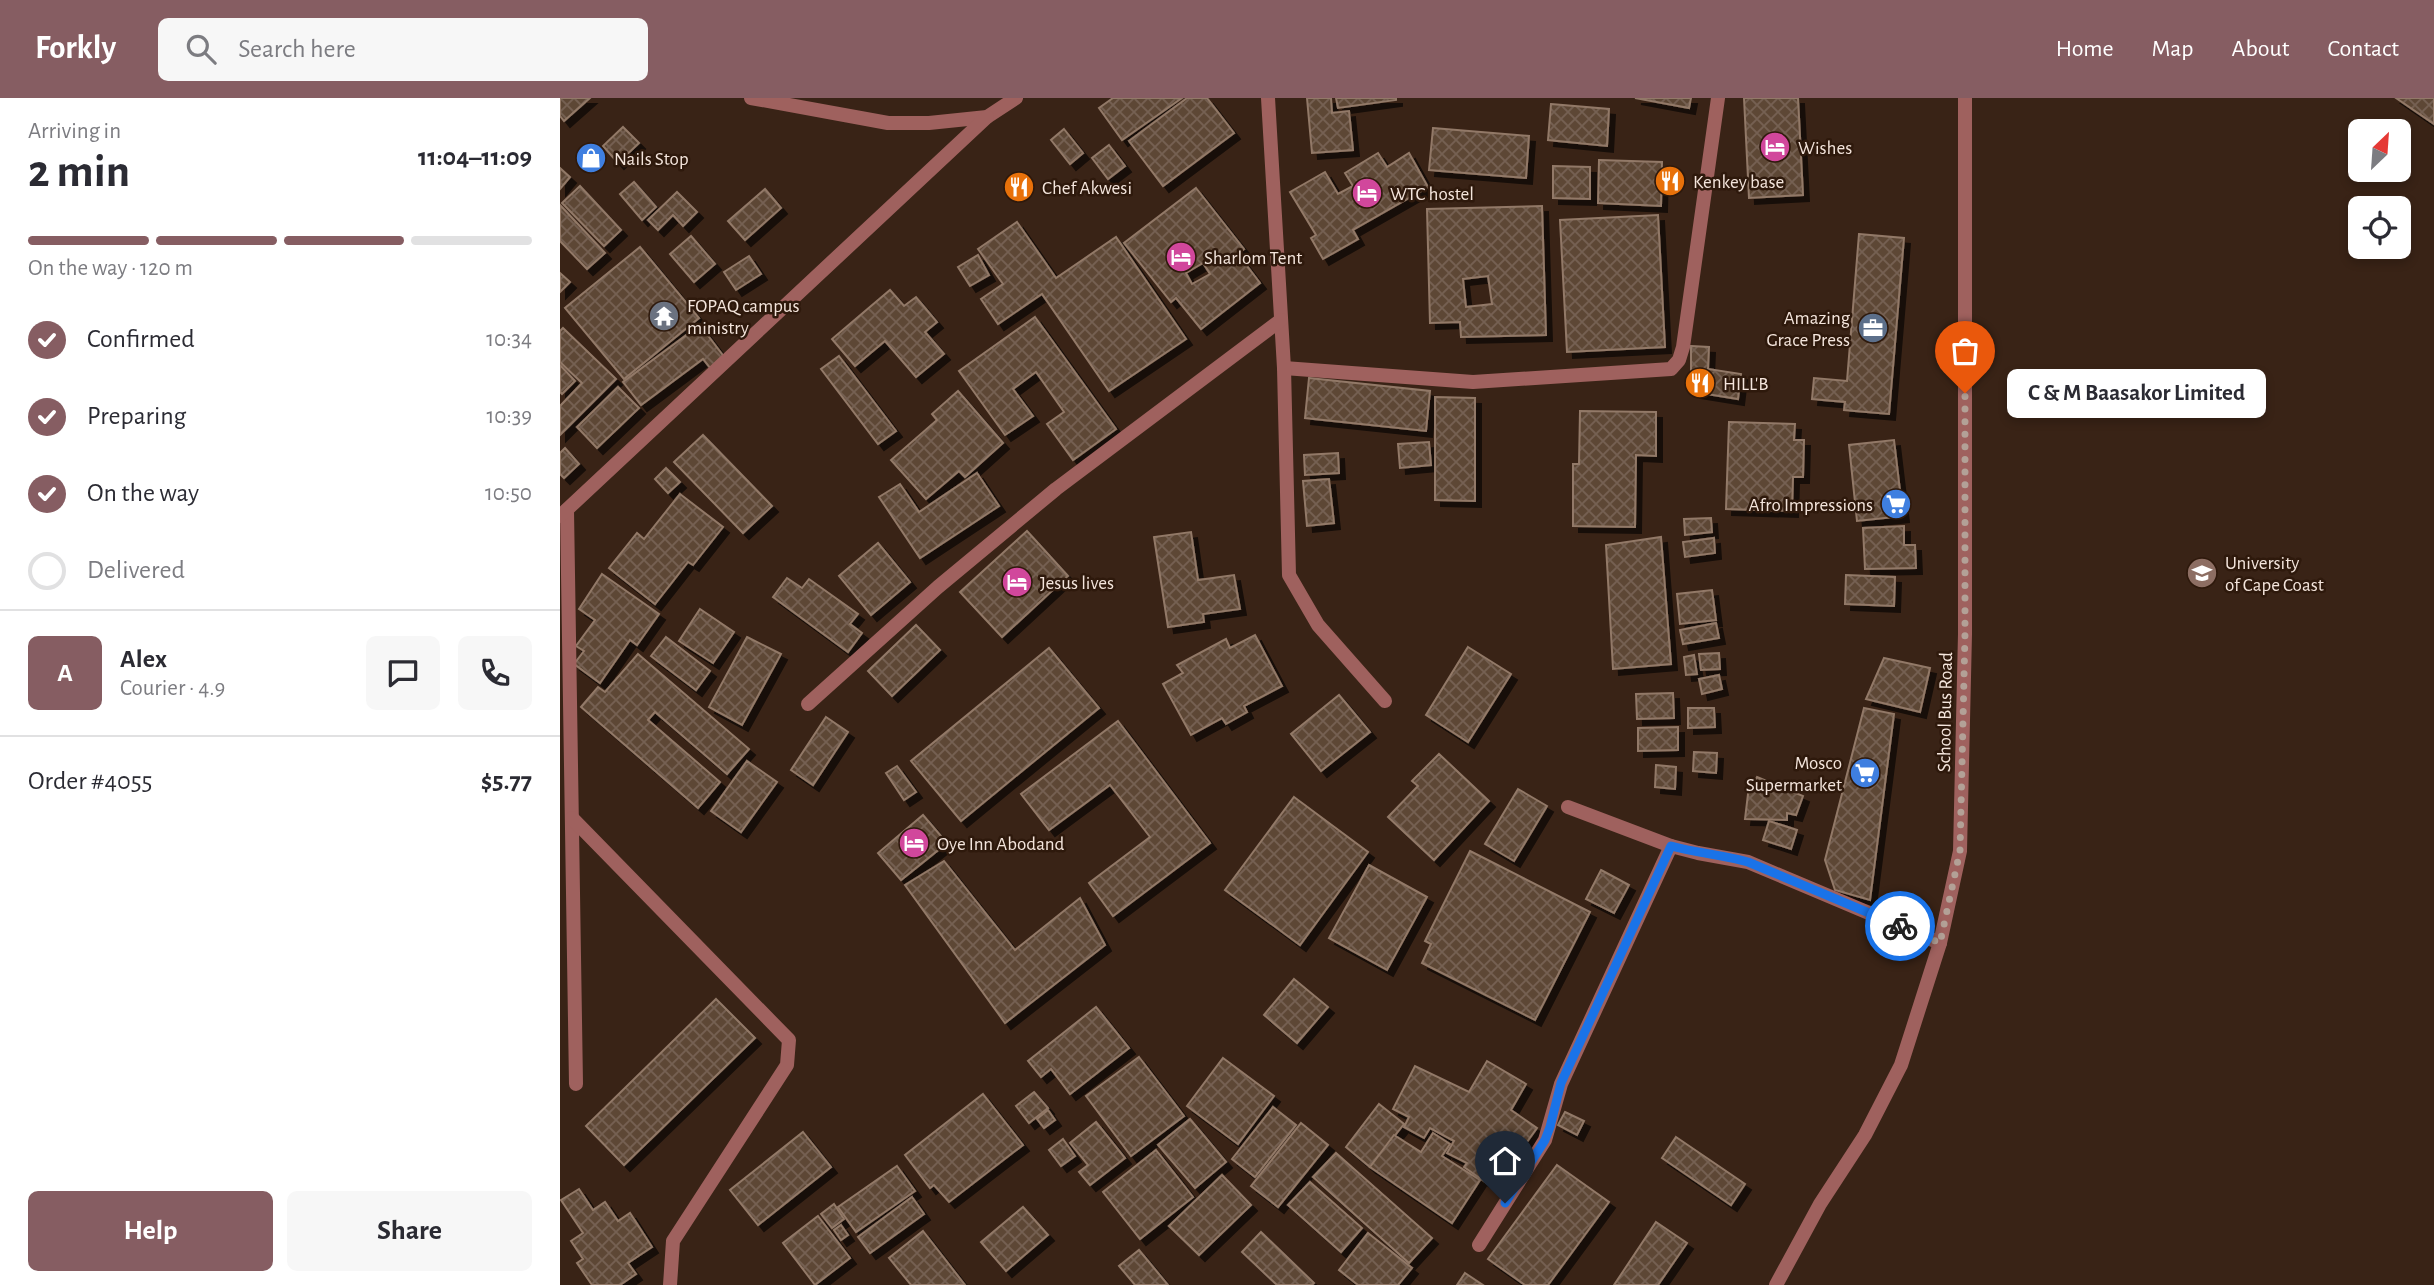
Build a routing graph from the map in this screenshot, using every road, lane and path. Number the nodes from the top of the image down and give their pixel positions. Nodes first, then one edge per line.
1 (751, 98) edge
2 (1016, 98) edge
3 (1268, 98) edge
4 (1717, 98) edge
5 (1965, 98) edge
6 (986, 117) junction
7 (1281, 320) junction
8 (1284, 368) junction
9 (564, 513) edge
10 (1385, 701) dead end
11 (808, 704) dead end
12 (1567, 807) dead end
13 (572, 818) junction
14 (1671, 846) junction
15 (1940, 943) junction
16 (576, 1084) dead end
17 (1479, 1245) dead end
18 (670, 1285) edge
19 (1776, 1285) edge

1 - 6 street
2 - 6 street
3 - 7 street
4 - 8 street
5 - 15 street, School Bus Road
6 - 9 street
7 - 8 street
7 - 11 street
8 - 10 street
9 - 13 street
12 - 14 street
13 - 16 street
13 - 18 street
14 - 15 street
14 - 17 street
15 - 19 street, School Bus Road

